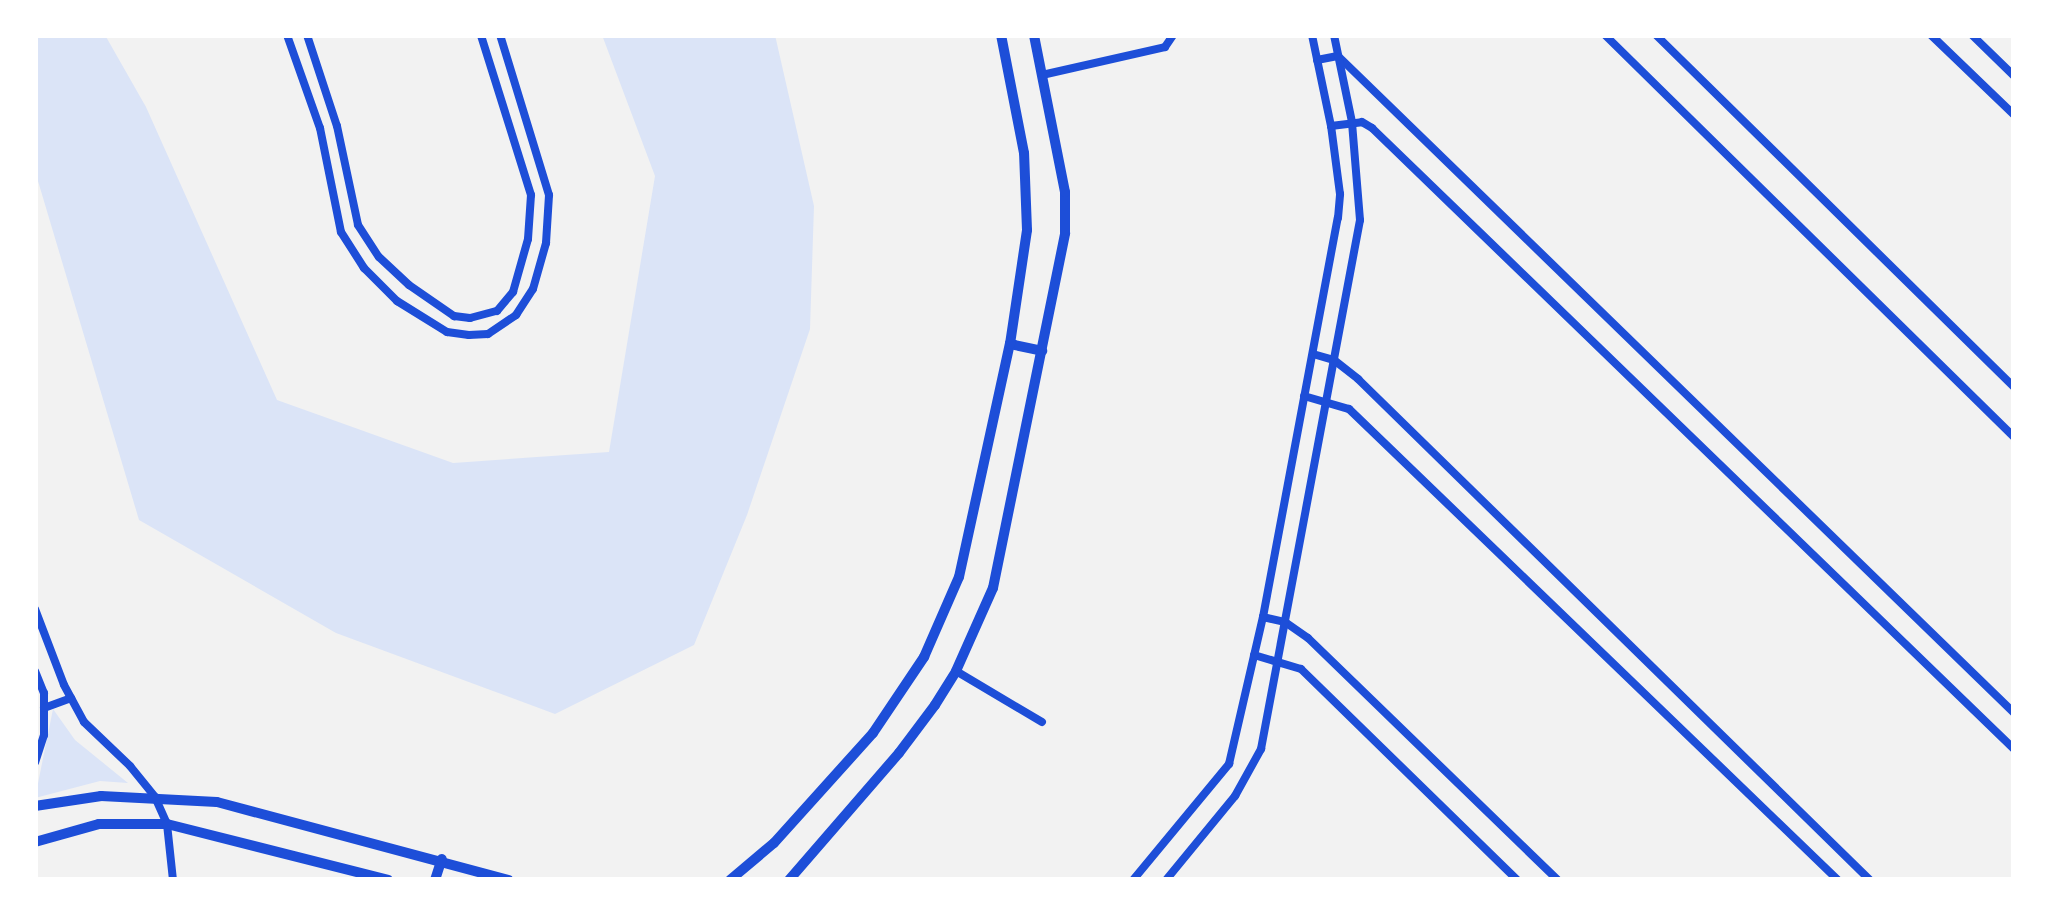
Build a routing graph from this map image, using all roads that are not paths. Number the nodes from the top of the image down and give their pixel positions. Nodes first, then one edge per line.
1 (287, 35) edge
2 (307, 35) edge
3 (480, 35) edge
4 (500, 35) edge
5 (1001, 35) edge
6 (1034, 35) edge
7 (1173, 35) edge
8 (1312, 35) edge
9 (1334, 35) edge
10 (1605, 35) edge
11 (1656, 35) edge
12 (1931, 35) edge
13 (1972, 35) edge
14 (1338, 56) junction
15 (1317, 60) junction
16 (1042, 75) junction
17 (2014, 76) edge
18 (2014, 97) edge
19 (2001, 103) junction
20 (2014, 116) edge
21 (1352, 122) junction
22 (337, 126) junction
23 (1331, 126) junction
24 (320, 128) junction
25 (518, 282) junction
26 (534, 289) junction
27 (1010, 344) junction
28 (1042, 351) junction
29 (1312, 354) junction
30 (1334, 360) junction
31 (2014, 387) edge
32 (1304, 396) junction
33 (1326, 400) junction
34 (2014, 437) edge
35 (35, 609) edge
36 (1262, 617) junction
37 (1285, 622) junction
38 (1254, 656) junction
39 (1277, 659) junction
40 (35, 671) edge
41 (956, 671) junction
42 (71, 698) junction
43 (44, 708) junction
44 (2014, 714) edge
45 (1042, 722) dead end
46 (2014, 749) edge
47 (35, 762) edge
48 (155, 797) junction
49 (35, 806) edge
50 (168, 824) junction
51 (35, 842) edge
52 (442, 860) junction
53 (173, 880) edge
54 (388, 880) edge
55 (435, 880) edge
56 (509, 880) edge
57 (730, 880) edge
58 (789, 880) edge
59 (1133, 880) edge
60 (1166, 880) edge
61 (1517, 880) edge
62 (1558, 880) edge
63 (1838, 880) edge
64 (1870, 880) edge

1 - 24 street
2 - 22 street
3 - 25 street
4 - 26 street
5 - 27 street
6 - 16 street
7 - 16 street
8 - 15 street
9 - 14 street
10 - 34 street
11 - 31 street
12 - 19 street
13 - 17 street
14 - 15 street
14 - 21 street
14 - 44 street
15 - 23 street
16 - 28 street
18 - 19 street
19 - 20 street
21 - 23 street
21 - 30 street
21 - 46 street
22 - 24 street
22 - 25 street
23 - 29 street
24 - 26 street
25 - 26 street
27 - 28 street
27 - 57 street
28 - 41 street
29 - 30 street
29 - 32 street
30 - 33 street
30 - 64 street
32 - 33 street
32 - 36 street
33 - 37 street
33 - 63 street
35 - 42 street
36 - 37 street
36 - 38 street
37 - 39 street
37 - 62 street
38 - 39 street
38 - 59 street
39 - 60 street
39 - 61 street
40 - 43 street
41 - 45 street
41 - 58 street
42 - 43 street
42 - 48 street
43 - 47 street
48 - 49 street
48 - 50 street
48 - 52 street
50 - 51 street
50 - 53 street
50 - 54 street
52 - 55 street
52 - 56 street

